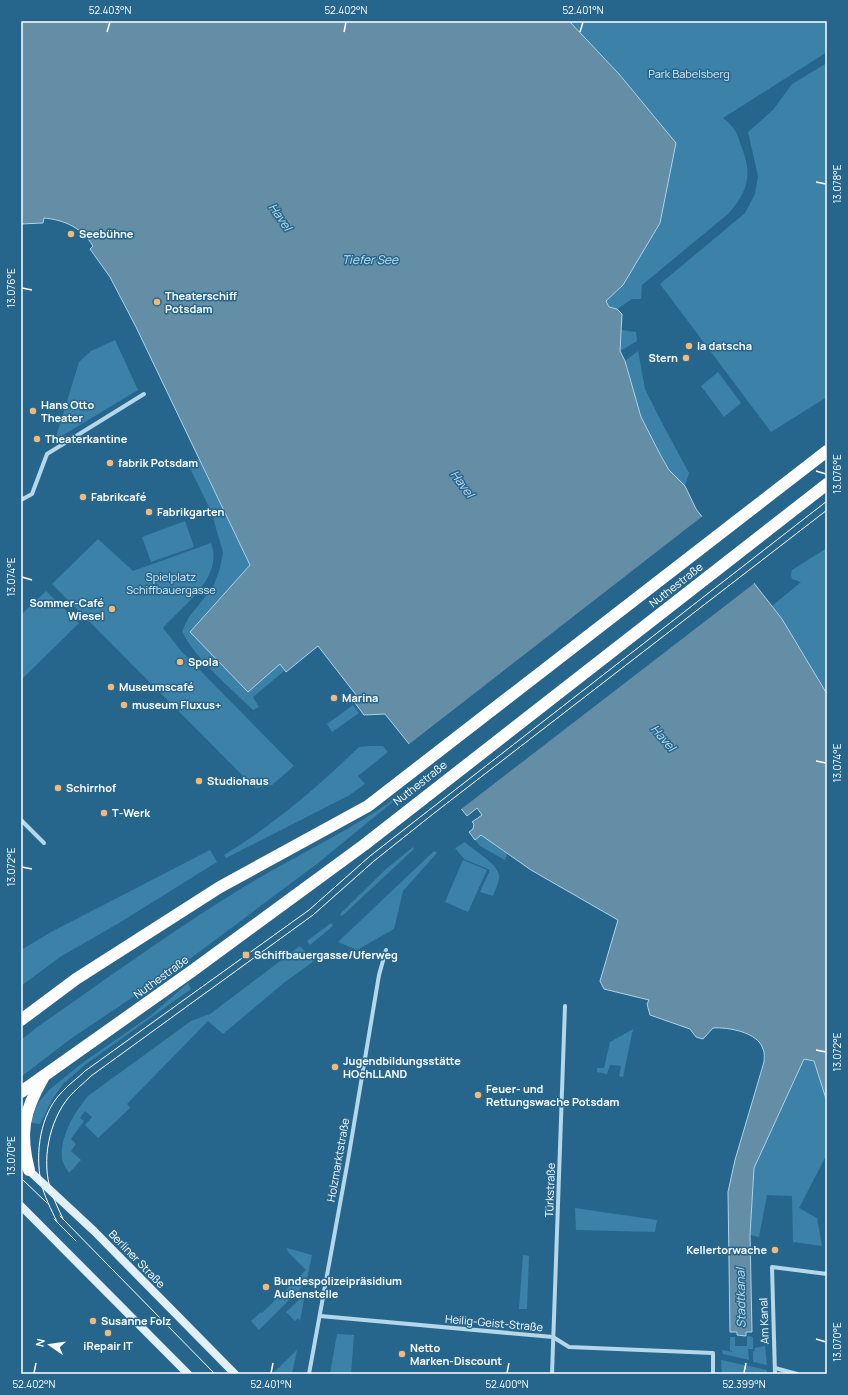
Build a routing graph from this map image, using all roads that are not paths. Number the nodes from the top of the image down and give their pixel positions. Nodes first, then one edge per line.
1 (144, 394) dead end
2 (827, 451) edge
3 (827, 484) edge
4 (21, 500) edge
5 (21, 820) edge
6 (44, 843) dead end
7 (386, 950) dead end
8 (565, 1006) dead end
9 (21, 1020) edge
10 (46, 1074) junction
11 (21, 1092) edge
12 (25, 1166) edge
13 (21, 1206) edge
14 (827, 1274) edge
15 (320, 1316) junction
16 (554, 1338) junction
17 (775, 1368) junction
18 (188, 1374) edge
19 (235, 1374) edge
20 (309, 1374) edge
21 (552, 1374) edge
22 (713, 1374) edge
23 (776, 1374) edge
24 (797, 1374) edge

1 - 4 street
2 - 9 highway, Nuthestraße
3 - 10 highway, Nuthestraße
5 - 6 street
7 - 15 street, Holzmarktstraße
8 - 16 street, Türkstraße
10 - 11 highway, Nuthestraße
10 - 12 highway
12 - 19 street, Berliner Straße
13 - 18 street
14 - 17 street, Am Kanal
15 - 16 street, Heilig-Geist-Straße
15 - 20 street, Holzmarktstraße
16 - 21 street, Türkstraße
16 - 22 street, Heilig-Geist-Straße
17 - 23 street, Am Kanal
17 - 24 street

